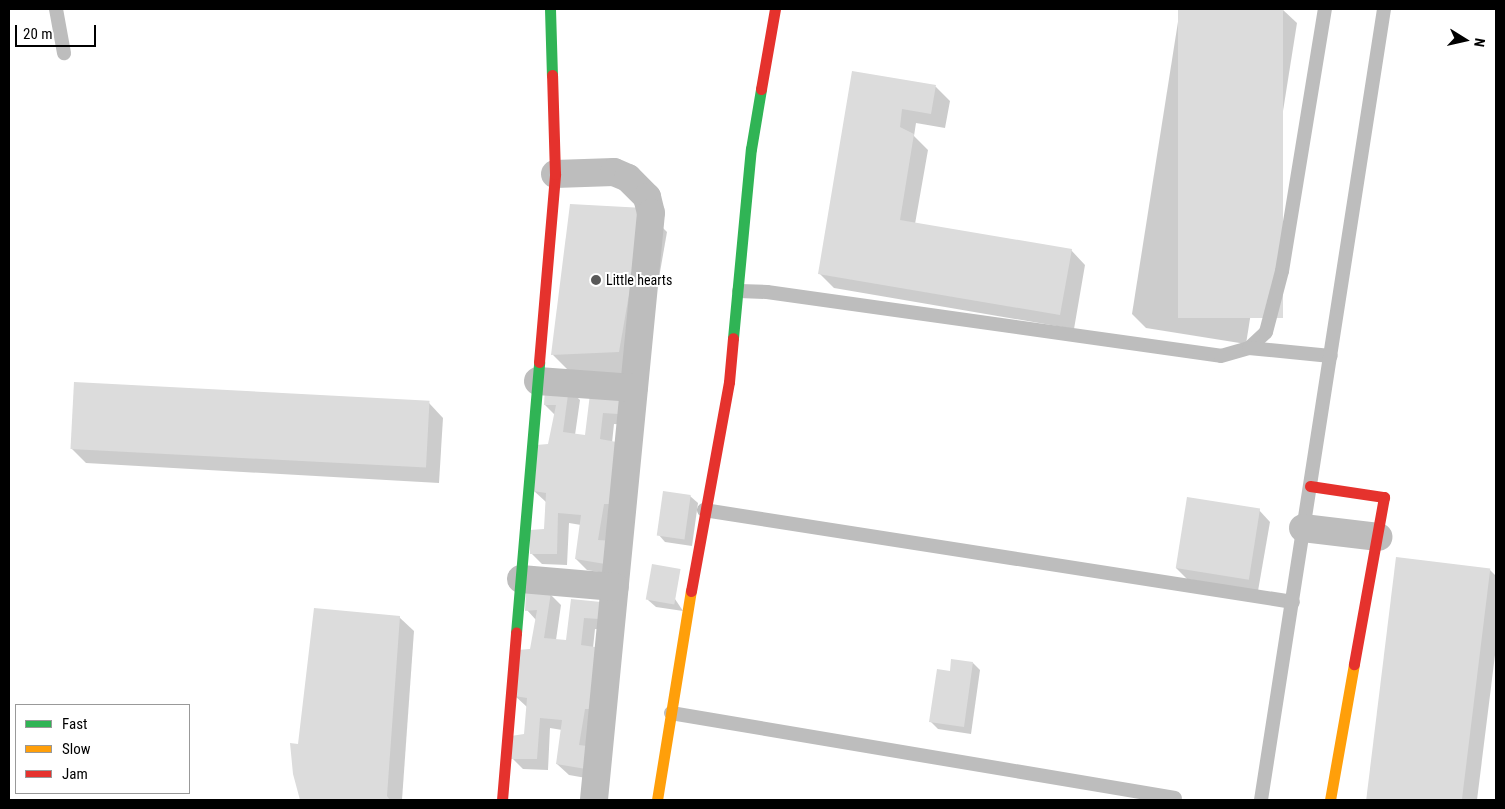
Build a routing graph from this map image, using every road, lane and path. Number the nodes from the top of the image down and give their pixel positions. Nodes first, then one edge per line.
1 (56, 9) edge
2 (550, 9) edge
3 (775, 9) edge
4 (1325, 9) edge
5 (1384, 9) edge
6 (64, 53) dead end
7 (555, 174) junction
8 (739, 291) junction
9 (1249, 348) junction
10 (1331, 356) junction
11 (538, 380) junction
12 (634, 388) junction
13 (1310, 486) junction
14 (704, 510) junction
15 (1304, 528) junction
16 (1378, 537) junction
17 (521, 579) junction
18 (615, 587) junction
19 (1293, 602) junction
20 (671, 713) junction
21 (1175, 798) dead end
22 (502, 800) edge
23 (594, 800) edge
24 (657, 800) edge
25 (1262, 800) edge
26 (1330, 800) edge

1 - 6 lane
2 - 7 street
3 - 8 street
4 - 9 lane
5 - 10 lane
7 - 11 street
7 - 12 street
8 - 9 lane
8 - 14 street
9 - 10 lane
10 - 13 lane
11 - 12 street
11 - 17 street
12 - 18 street
13 - 15 lane
13 - 16 street
14 - 19 lane
14 - 20 street
15 - 16 street
15 - 19 lane
16 - 26 street
17 - 18 street
17 - 22 street
18 - 23 street
19 - 25 lane
20 - 21 lane
20 - 24 street

